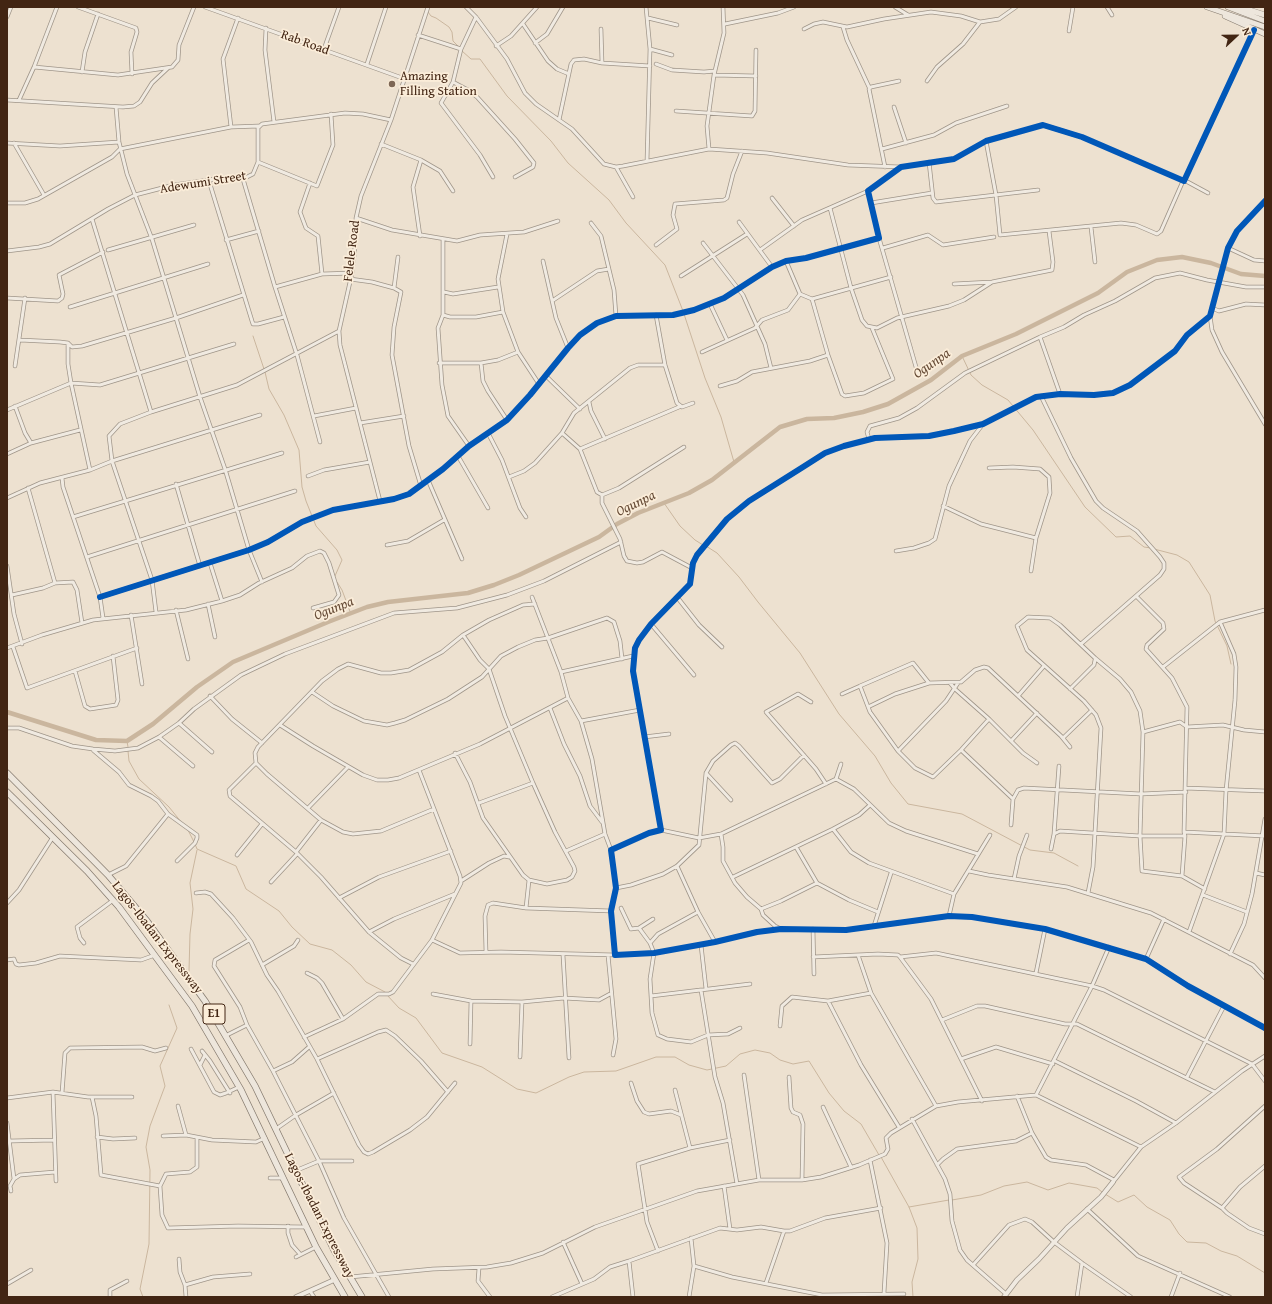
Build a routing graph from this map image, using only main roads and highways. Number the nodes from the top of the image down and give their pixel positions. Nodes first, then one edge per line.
1 (1207, 7) edge
2 (1228, 7) edge
3 (1240, 7) edge
4 (1220, 12) junction
5 (1265, 19) edge
6 (1264, 27) edge
7 (1265, 34) edge
8 (7, 773) edge
9 (7, 792) edge
10 (345, 1297) edge
11 (362, 1297) edge

1 - 4 highway
2 - 5 highway
3 - 5 highway
4 - 6 highway
4 - 7 highway
8 - 11 highway, Lagos-Ibadan Expressway / E1
9 - 10 highway, Lagos-Ibadan Expressway / E1

